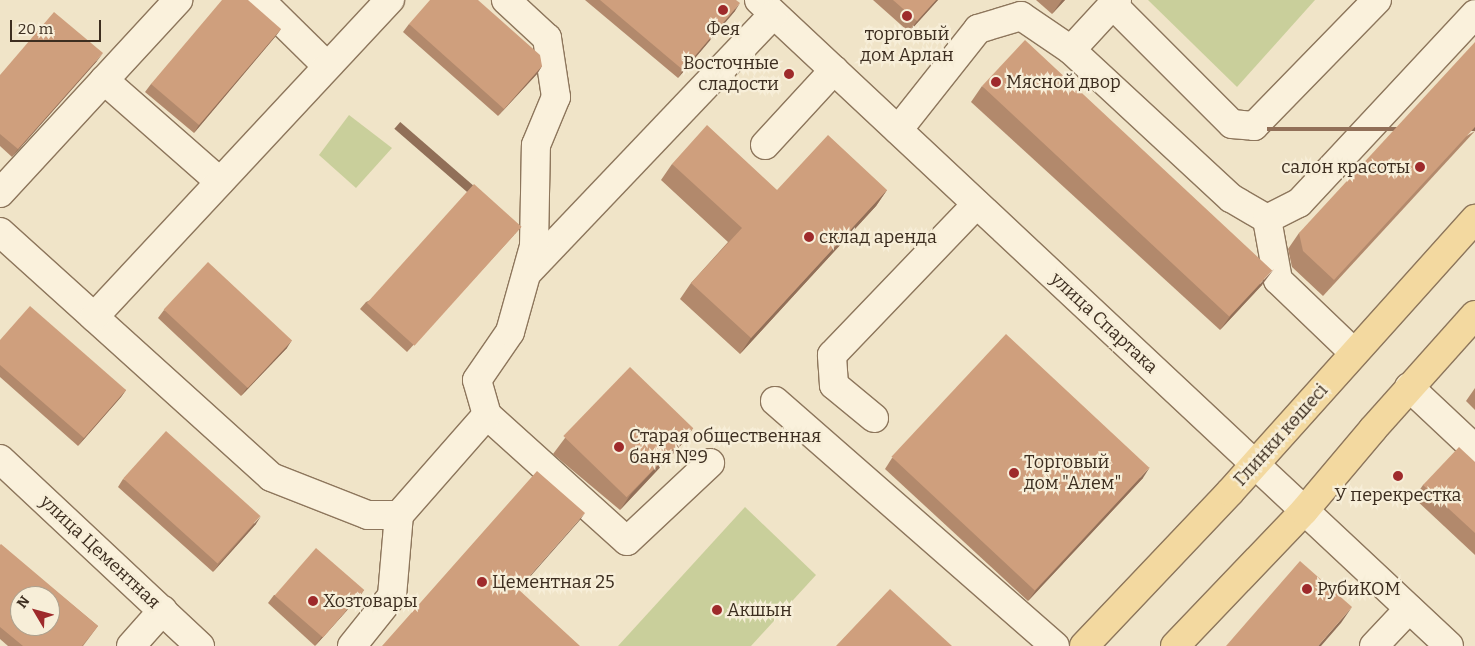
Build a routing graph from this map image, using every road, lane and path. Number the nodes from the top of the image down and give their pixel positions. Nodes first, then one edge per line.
1 (178, 0) edge
2 (260, 0) edge
3 (390, 0) edge
4 (506, 0) edge
5 (1377, 0) edge
6 (1115, 2) edge
7 (766, 7) edge
8 (1475, 14) edge
9 (1071, 50) junction
10 (328, 66) junction
11 (834, 70) junction
12 (104, 80) junction
13 (898, 130) junction
14 (764, 145) dead end
15 (220, 182) junction
16 (0, 193) edge
17 (977, 204) junction
18 (1267, 219) junction
19 (1475, 219) edge
20 (0, 232) edge
21 (527, 273) junction
22 (1475, 315) edge
23 (94, 317) junction
24 (1354, 353) junction
25 (1409, 387) junction
26 (775, 401) dead end
27 (487, 415) junction
28 (874, 418) dead end
29 (1475, 449) edge
30 (0, 459) edge
31 (710, 463) dead end
32 (1255, 463) junction
33 (1304, 511) junction
34 (399, 515) junction
35 (1409, 608) junction
36 (163, 610) junction
37 (131, 646) edge
38 (200, 646) edge
39 (352, 646) edge
40 (1055, 646) edge
41 (1084, 646) edge
42 (1175, 646) edge
43 (1374, 646) edge
44 (1450, 646) edge

1 - 12 street
2 - 10 street
3 - 10 street
4 - 21 street
5 - 6 street
6 - 9 street
7 - 11 street, улица Спартака
7 - 21 street
8 - 18 street
9 - 13 street
9 - 18 street
10 - 15 street
11 - 13 street, улица Спартака
11 - 14 street
12 - 15 street
12 - 16 street
13 - 17 street, улица Спартака
15 - 23 street
17 - 28 street
17 - 32 street, улица Спартака
18 - 24 street
19 - 24 main road, Глинки көшесі
20 - 23 street
21 - 27 street
22 - 25 main road
23 - 34 street
24 - 32 main road, Глинки көшесі
25 - 29 street
25 - 33 main road
26 - 40 street
27 - 31 street
27 - 34 street
30 - 36 street, улица Цементная
32 - 33 street, улица Спартака
32 - 41 main road, Глинки көшесі
33 - 35 street, улица Спартака
33 - 42 main road
34 - 39 street
35 - 43 street
35 - 44 street, улица Спартака
36 - 37 street
36 - 38 street, улица Цементная

